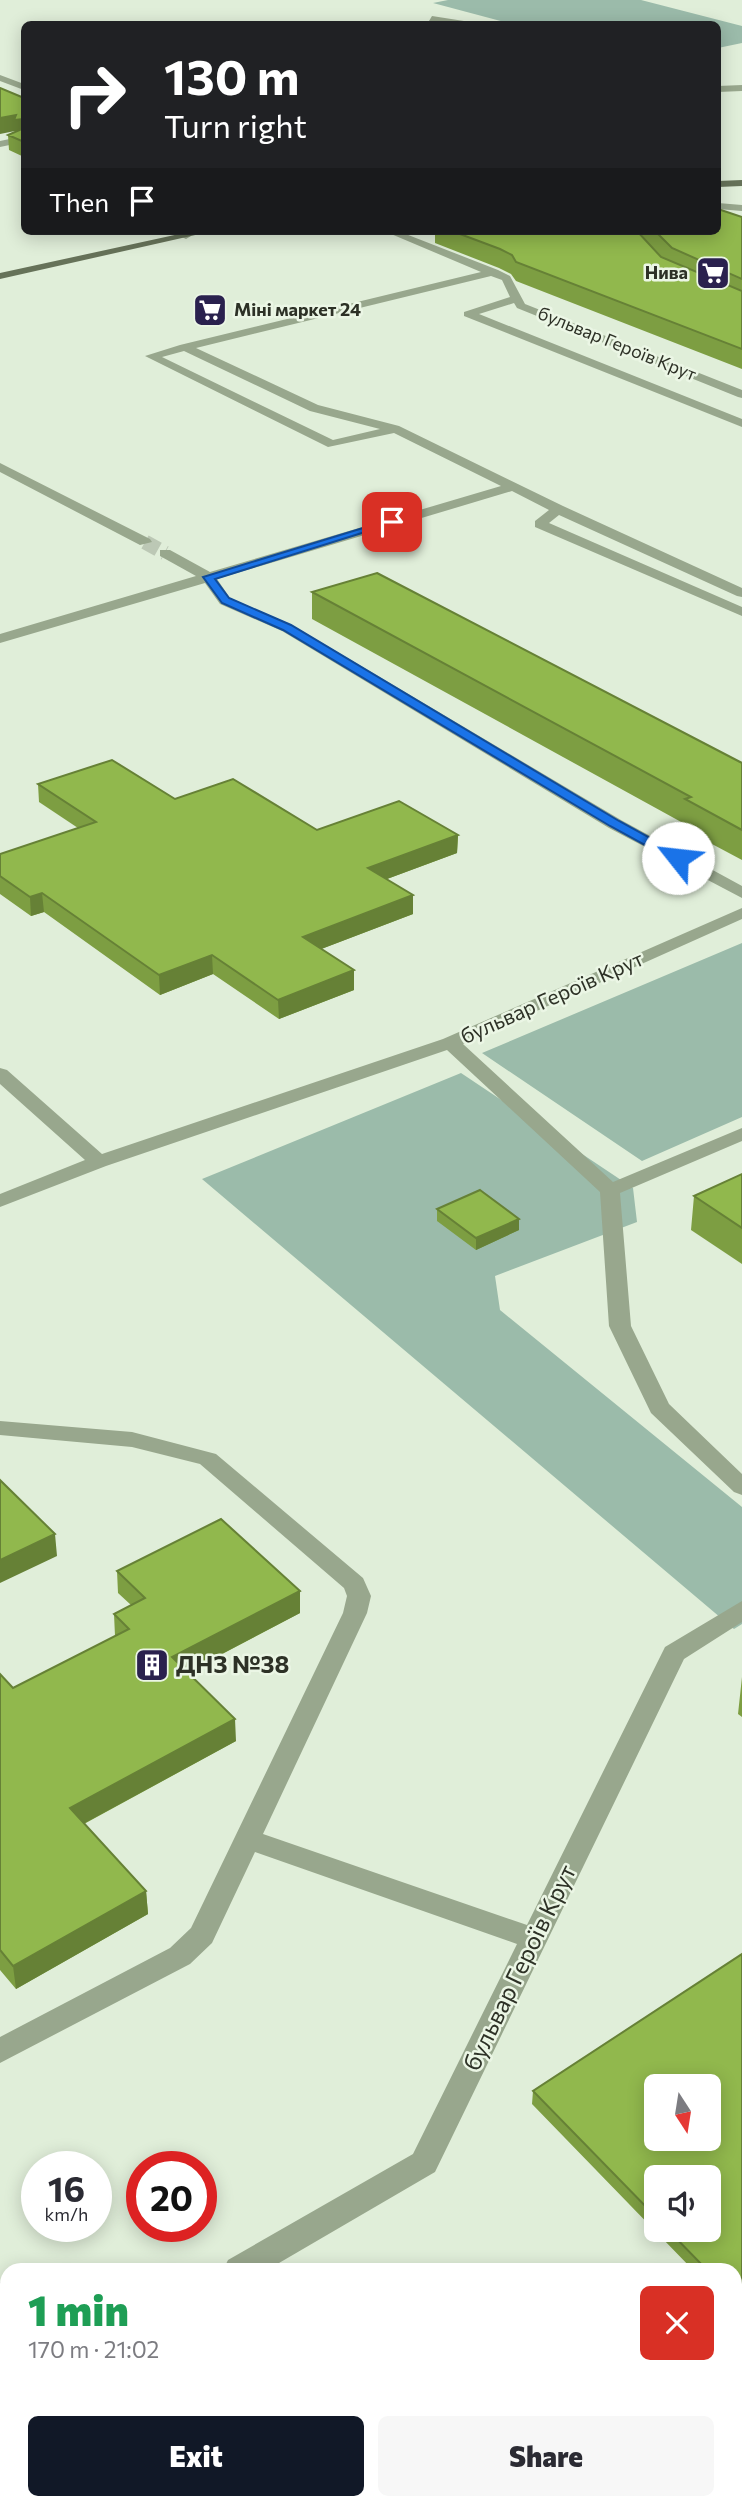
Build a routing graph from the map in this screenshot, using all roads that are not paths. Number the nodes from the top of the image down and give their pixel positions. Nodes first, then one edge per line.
1 (432, 19) dead end
2 (445, 21) edge
3 (0, 78) edge
4 (21, 86) edge
5 (721, 89) edge
6 (742, 89) edge
7 (21, 140) edge
8 (0, 144) edge
9 (742, 183) edge
10 (721, 184) edge
11 (721, 206) edge
12 (742, 208) edge
13 (190, 235) edge
14 (399, 235) edge
15 (186, 236) joint
16 (494, 272) junction
17 (0, 276) edge
18 (517, 298) junction
19 (184, 347) junction
20 (742, 394) edge
21 (742, 423) edge
22 (395, 429) junction
23 (0, 467) edge
24 (512, 487) junction
25 (558, 509) junction
26 (145, 542) tunnel mouth
27 (165, 553) tunnel mouth
28 (208, 577) junction
29 (742, 593) edge
30 (742, 612) edge
31 (0, 639) edge
32 (742, 893) edge
33 (742, 913) edge
34 (450, 1043) junction
35 (0, 1074) edge
36 (742, 1134) edge
37 (99, 1162) junction
38 (610, 1191) junction
39 (0, 1201) edge
40 (0, 1428) edge
41 (742, 1487) edge
42 (742, 1610) edge
43 (247, 1839) junction
44 (534, 1939) junction
45 (0, 2051) edge
46 (251, 2263) edge

1 - 2 street
3 - 4 street
5 - 6 street
7 - 8 street
9 - 10 main road
11 - 12 street
13 - 15 main road
14 - 16 street, бульвар Героїв Крут
15 - 17 main road
16 - 18 street, бульвар Героїв Крут
16 - 19 street
18 - 20 street, бульвар Героїв Крут
18 - 21 street
19 - 22 street
19 - 22 street
22 - 24 street
23 - 26 street
24 - 25 street
24 - 28 street
25 - 29 street
25 - 30 street
27 - 28 street
28 - 31 street
28 - 32 street
33 - 34 street, бульвар Героїв Крут
34 - 37 street
34 - 38 street, бульвар Героїв Крут
35 - 37 street
36 - 38 street
37 - 39 street
38 - 41 street
40 - 43 street
42 - 44 street, бульвар Героїв Крут
43 - 44 street
43 - 45 street
44 - 46 street, бульвар Героїв Крут

